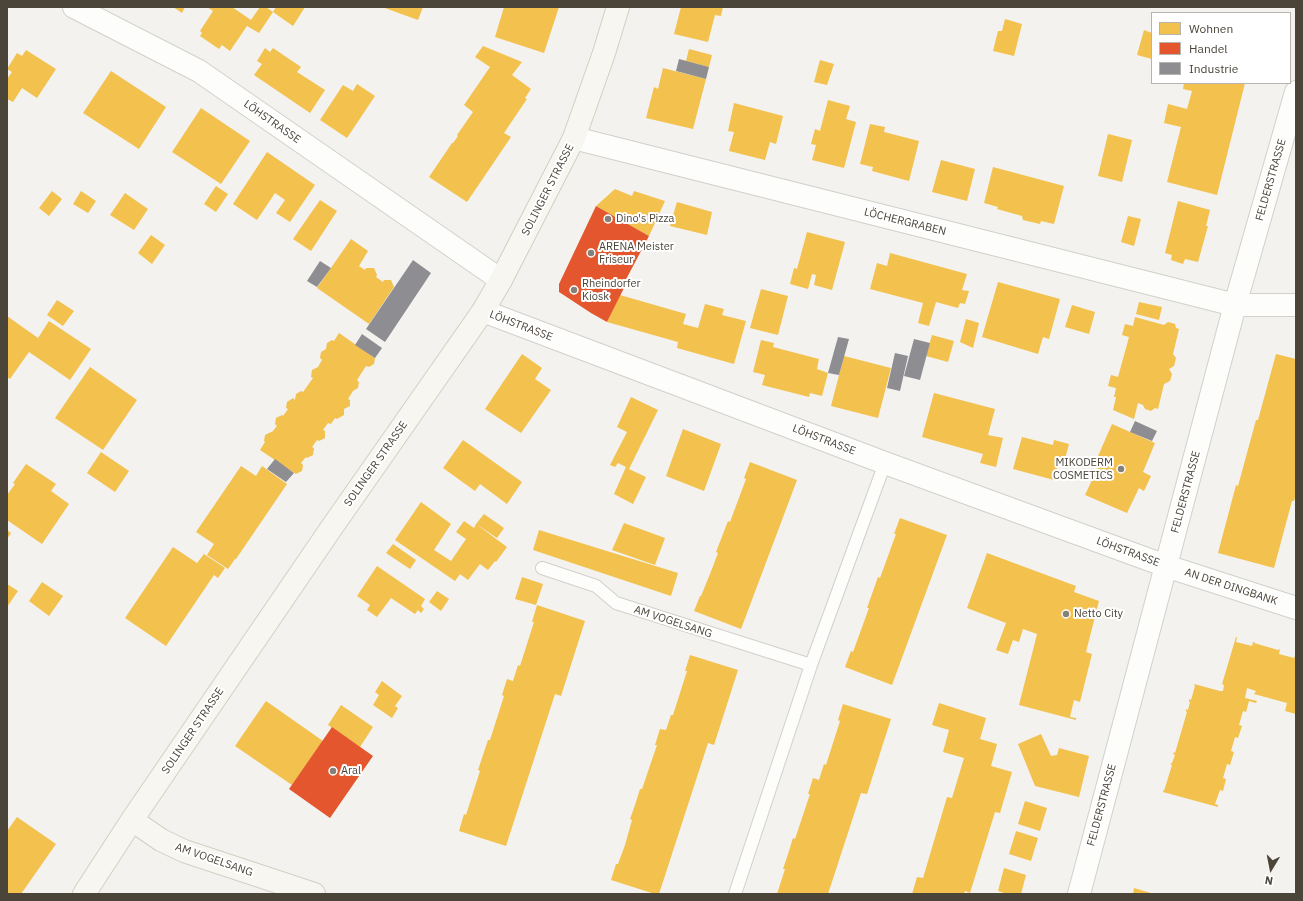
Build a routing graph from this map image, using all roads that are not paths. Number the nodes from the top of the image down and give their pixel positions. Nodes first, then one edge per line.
1 (74, 7) edge
2 (618, 7) edge
3 (1296, 92) edge
4 (574, 138) junction
5 (501, 280) junction
6 (1235, 305) junction
7 (1296, 305) edge
8 (483, 311) junction
9 (885, 463) junction
10 (1166, 566) junction
11 (542, 568) dead end
12 (1296, 608) edge
13 (811, 665) junction
14 (132, 820) junction
15 (304, 892) edge
16 (84, 894) edge
17 (734, 894) edge
18 (1079, 894) edge

1 - 5 street, LÖHSTRASSE
2 - 4 main road, SOLINGER STRASSE
3 - 6 street, FELDERSTRASSE
4 - 5 main road, SOLINGER STRASSE
4 - 6 street, LÖCHERGRABEN
5 - 8 main road, SOLINGER STRASSE
6 - 7 street, LÖCHERGRABEN
6 - 10 street, FELDERSTRASSE
8 - 9 street, LÖHSTRASSE
8 - 14 main road, SOLINGER STRASSE
9 - 10 street, LÖHSTRASSE
9 - 13 lane
10 - 12 street, AN DER DINGBANK
10 - 18 street, FELDERSTRASSE
11 - 13 lane, AM VOGELSANG
13 - 17 lane
14 - 15 main road, AM VOGELSANG
14 - 16 main road, SOLINGER STRASSE

